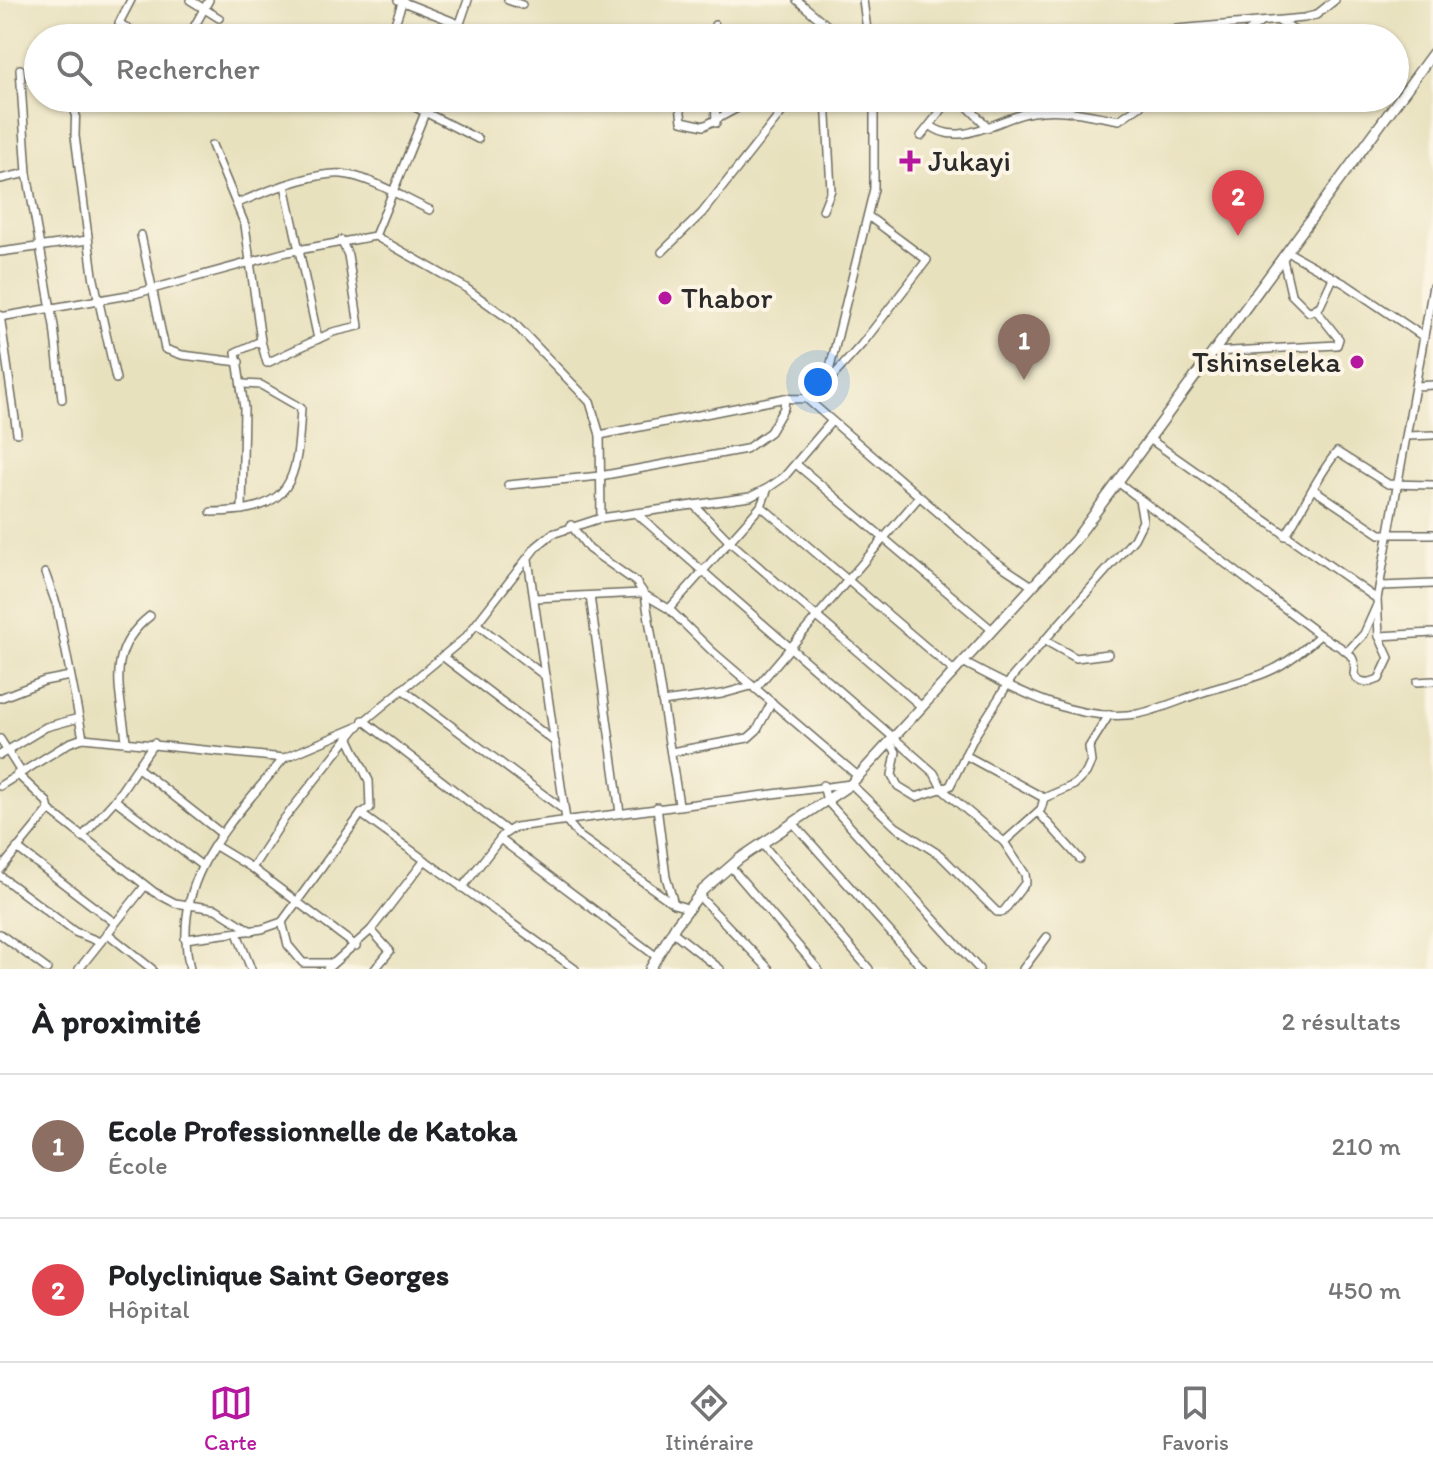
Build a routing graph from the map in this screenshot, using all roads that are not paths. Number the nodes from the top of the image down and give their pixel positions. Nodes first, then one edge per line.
1 (131, 0) edge
2 (190, 0) edge
3 (209, 0) edge
4 (468, 0) edge
5 (508, 0) edge
6 (797, 0) edge
7 (863, 0) edge
8 (1335, 0) edge
9 (401, 1) edge
10 (522, 5) dead end
11 (205, 10) junction
12 (219, 18) dead end
13 (1261, 22) junction
14 (1280, 22) junction
15 (121, 24) edge
16 (196, 24) edge
17 (394, 24) edge
18 (459, 24) joint
19 (825, 24) edge
20 (866, 24) edge
21 (1237, 24) edge
22 (1258, 24) edge
23 (1283, 24) edge
24 (1433, 53) edge
25 (20, 69) dead end
26 (1409, 82) edge
27 (76, 112) edge
28 (425, 112) edge
29 (427, 112) edge
30 (680, 112) edge
31 (716, 112) edge
32 (734, 112) edge
33 (782, 112) edge
34 (827, 112) edge
35 (874, 112) edge
36 (940, 112) edge
37 (973, 112) edge
38 (1036, 112) edge
39 (1084, 112) edge
40 (1131, 112) edge
41 (1386, 112) edge
42 (716, 123) junction
43 (930, 125) junction
44 (989, 128) junction
45 (921, 136) dead end
46 (478, 139) dead end
47 (212, 145) dead end
48 (27, 173) junction
49 (0, 179) edge
50 (285, 185) junction
51 (391, 192) junction
52 (238, 203) junction
53 (430, 210) dead end
54 (823, 210) dead end
55 (868, 216) junction
56 (141, 235) dead end
57 (375, 236) junction
58 (88, 240) junction
59 (341, 240) junction
60 (40, 247) junction
61 (297, 250) junction
62 (0, 252) edge
63 (662, 252) dead end
64 (1286, 255) junction
65 (251, 262) junction
66 (1333, 278) junction
67 (151, 289) junction
68 (1433, 289) edge
69 (98, 299) junction
70 (50, 308) junction
71 (1316, 310) junction
72 (0, 316) edge
73 (1423, 338) junction
74 (1433, 338) edge
75 (318, 339) junction
76 (261, 341) junction
77 (1214, 352) junction
78 (239, 362) junction
79 (116, 379) dead end
80 (243, 384) junction
81 (826, 384) junction
82 (1433, 385) edge
83 (1416, 386) junction
84 (820, 392) junction
85 (785, 398) junction
86 (62, 399) dead end
87 (807, 399) junction
88 (822, 412) junction
89 (831, 422) junction
90 (17, 433) dead end
91 (600, 435) junction
92 (1433, 435) edge
93 (1407, 436) junction
94 (1151, 440) junction
95 (796, 464) junction
96 (600, 476) junction
97 (1119, 483) junction
98 (508, 485) dead end
99 (1433, 485) edge
100 (1400, 486) junction
101 (768, 488) junction
102 (1313, 489) junction
103 (1135, 495) junction
104 (919, 497) junction
105 (694, 505) junction
106 (761, 506) junction
107 (242, 510) junction
108 (211, 512) dead end
109 (636, 513) junction
110 (601, 518) junction
111 (571, 525) junction
112 (1433, 534) edge
113 (1285, 536) junction
114 (1391, 536) junction
115 (884, 538) junction
116 (730, 542) junction
117 (528, 559) junction
118 (45, 573) dead end
119 (701, 573) junction
120 (848, 579) junction
121 (1433, 584) edge
122 (1032, 586) junction
123 (1381, 586) junction
124 (644, 594) junction
125 (590, 596) junction
126 (535, 598) junction
127 (1377, 602) junction
128 (669, 609) junction
129 (150, 616) dead end
130 (817, 617) junction
131 (478, 625) junction
132 (991, 629) junction
133 (1433, 633) edge
134 (1320, 635) junction
135 (1379, 636) junction
136 (1044, 640) junction
137 (790, 649) junction
138 (1347, 652) junction
139 (1108, 654) dead end
140 (442, 656) junction
141 (963, 662) junction
142 (954, 671) junction
143 (70, 676) junction
144 (545, 676) junction
145 (1013, 676) junction
146 (995, 679) junction
147 (1433, 681) edge
148 (1417, 682) dead end
149 (1006, 686) junction
150 (753, 688) junction
151 (402, 689) junction
152 (1015, 691) junction
153 (0, 698) edge
154 (662, 702) junction
155 (772, 702) junction
156 (922, 707) junction
157 (1091, 713) junction
158 (1109, 715) junction
159 (79, 718) junction
160 (363, 720) junction
161 (1103, 723) junction
162 (357, 727) junction
163 (83, 738) junction
164 (0, 739) edge
165 (349, 739) junction
166 (892, 740) junction
167 (126, 741) junction
168 (555, 742) junction
169 (154, 743) junction
170 (671, 752) junction
171 (4, 753) edge
172 (965, 755) junction
173 (284, 758) junction
174 (138, 768) junction
175 (19, 773) junction
176 (855, 780) junction
177 (823, 785) junction
178 (0, 786) edge
179 (943, 790) junction
180 (1044, 798) junction
181 (115, 800) junction
182 (827, 801) junction
183 (679, 804) junction
184 (657, 807) junction
185 (49, 810) junction
186 (564, 810) junction
187 (1038, 812) junction
188 (620, 813) junction
189 (361, 814) junction
190 (566, 820) junction
191 (794, 824) junction
192 (507, 831) junction
193 (222, 834) junction
194 (82, 837) junction
195 (500, 839) junction
196 (1004, 842) junction
197 (214, 845) junction
198 (763, 845) junction
199 (17, 848) junction
200 (3, 859) edge
201 (1080, 859) dead end
202 (425, 860) junction
203 (201, 865) junction
204 (730, 866) junction
205 (252, 868) junction
206 (0, 873) edge
207 (145, 886) junction
208 (462, 888) junction
209 (698, 895) junction
210 (296, 902) junction
211 (674, 904) junction
212 (186, 905) junction
213 (687, 908) junction
214 (282, 922) junction
215 (115, 923) junction
216 (371, 930) junction
217 (251, 931) junction
218 (672, 931) junction
219 (107, 933) junction
220 (237, 933) junction
221 (0, 934) edge
222 (1047, 937) dead end
223 (185, 939) junction
224 (100, 942) junction
225 (356, 946) junction
226 (654, 965) edge
227 (303, 966) edge
228 (329, 966) edge
229 (47, 969) edge
230 (79, 969) edge
231 (152, 969) edge
232 (190, 969) edge
233 (251, 969) edge
234 (375, 969) edge
235 (575, 969) edge
236 (720, 969) edge
237 (769, 969) edge
238 (818, 969) edge
239 (869, 969) edge
240 (923, 969) edge
241 (979, 969) edge
242 (1023, 969) edge

1 - 15 street
2 - 11 street
3 - 11 street
4 - 18 street
5 - 10 street
6 - 19 street
7 - 20 street
8 - 14 street
9 - 17 street
9 - 18 street
11 - 12 street
11 - 16 street
13 - 14 street
13 - 21 street
13 - 22 street
14 - 23 street
24 - 26 street
25 - 48 street
27 - 58 street
28 - 51 street
29 - 46 street
30 - 42 street
31 - 42 street
32 - 42 street
33 - 63 street
34 - 54 street
35 - 55 street
36 - 43 street
37 - 44 street
38 - 44 street
39 - 40 street
41 - 64 street
43 - 44 street
43 - 45 street
47 - 52 street
48 - 49 street
48 - 60 street
50 - 51 street
50 - 52 street
50 - 61 street
51 - 53 street
51 - 57 street
52 - 65 street
55 - 81 street
55 - 81 street
56 - 67 street
57 - 59 street
57 - 91 street
58 - 60 street
58 - 69 street
59 - 61 street
59 - 75 street
60 - 62 street
60 - 70 street
61 - 65 street
61 - 75 street
64 - 66 street
64 - 71 street
64 - 77 street
65 - 67 street
65 - 76 street
66 - 71 street
66 - 73 street
67 - 69 street
67 - 78 street
68 - 73 street
69 - 70 street
69 - 79 street
70 - 72 street
70 - 86 street
71 - 77 street
72 - 90 street
73 - 74 street
73 - 83 street
75 - 76 street
76 - 78 street
77 - 94 street
78 - 80 street
80 - 107 street
80 - 107 street
81 - 84 street
82 - 83 street
83 - 93 street
84 - 87 street
84 - 88 street
85 - 87 street
85 - 91 street
85 - 96 street
87 - 88 street
88 - 89 street
89 - 95 street
89 - 104 street
91 - 96 street
92 - 93 street
93 - 100 street
94 - 97 street
94 - 113 street
95 - 101 street
95 - 115 street
96 - 98 street
96 - 110 street
97 - 103 street
97 - 122 street
99 - 100 street
100 - 102 street
100 - 114 street
101 - 105 street
101 - 106 street
102 - 113 street
102 - 114 street
103 - 134 street
103 - 136 street
104 - 115 street
104 - 122 street
105 - 109 street
105 - 116 street
106 - 116 street
106 - 120 street
107 - 108 street
109 - 110 street
109 - 119 street
110 - 111 street
111 - 117 street
111 - 124 street
112 - 114 street
113 - 127 street
114 - 123 street
115 - 120 street
115 - 132 street
116 - 119 street
116 - 130 street
117 - 126 street
117 - 131 street
118 - 143 street
119 - 128 street
119 - 137 street
120 - 130 street
120 - 142 street
121 - 123 street
122 - 132 street
123 - 127 street
124 - 125 street
124 - 128 street
124 - 154 street
125 - 126 street
125 - 188 street
126 - 144 street
127 - 135 street
127 - 138 street
128 - 150 street
129 - 167 street
130 - 137 street
130 - 156 street
131 - 140 street
131 - 144 street
132 - 141 street
133 - 135 street
134 - 138 street
134 - 158 street
135 - 138 street
136 - 139 street
136 - 145 street
137 - 150 street
137 - 166 street
140 - 151 street
140 - 168 street
141 - 142 street
141 - 146 street
142 - 156 street
143 - 153 street
143 - 159 street
144 - 168 street
145 - 146 street
145 - 149 street
145 - 152 street
146 - 149 street
147 - 148 street
149 - 152 street
149 - 172 street
150 - 154 street
150 - 155 street
151 - 160 street
151 - 186 street
152 - 157 street
154 - 170 street
155 - 170 street
155 - 176 street
156 - 166 street
157 - 158 street
157 - 161 street
158 - 161 street
159 - 163 street
159 - 171 street
160 - 162 street
160 - 192 street
161 - 180 street
162 - 165 street
162 - 173 street
163 - 167 street
163 - 175 street
164 - 171 street
165 - 189 street
165 - 205 street
166 - 176 street
166 - 179 street
166 - 179 street
167 - 169 street
168 - 186 street
169 - 173 street
169 - 174 street
170 - 183 street
171 - 175 street
172 - 179 street
172 - 180 street
173 - 193 street
174 - 181 street
174 - 193 street
175 - 178 street
175 - 185 street
176 - 177 street
176 - 182 street
176 - 196 street
177 - 182 street
177 - 183 street
179 - 196 street
180 - 187 street
181 - 194 street
181 - 203 street
182 - 191 street
182 - 241 street
183 - 184 street
184 - 188 street
184 - 211 street
185 - 194 street
185 - 199 street
186 - 190 street
187 - 196 street
187 - 201 street
188 - 190 street
189 - 202 street
189 - 210 street
190 - 192 street
190 - 211 street
191 - 198 street
191 - 240 street
192 - 195 street
193 - 197 street
194 - 207 street
195 - 208 street
195 - 226 street
197 - 203 street
197 - 205 street
198 - 204 street
198 - 239 street
199 - 200 street
199 - 215 street
200 - 206 street
202 - 208 street
202 - 216 street
203 - 212 street
204 - 209 street
204 - 238 street
205 - 210 street
206 - 224 street
207 - 212 street
207 - 215 street
208 - 235 street
209 - 213 street
209 - 237 street
210 - 214 street
210 - 225 street
211 - 213 street
212 - 217 street
212 - 223 street
213 - 218 street
214 - 217 street
214 - 227 street
215 - 219 street
216 - 225 street
216 - 234 street
217 - 220 street
218 - 226 street
218 - 236 street
219 - 224 street
219 - 231 street
220 - 223 street
220 - 233 street
221 - 229 street
222 - 242 street
223 - 232 street
224 - 230 street
225 - 228 street
227 - 228 street

